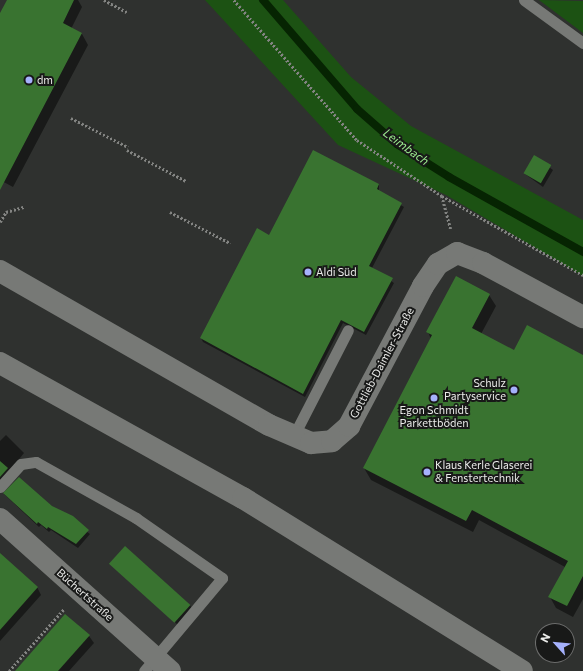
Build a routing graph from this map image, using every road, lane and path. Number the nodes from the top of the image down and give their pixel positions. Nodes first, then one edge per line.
1 (104, 0) edge
2 (234, 0) edge
3 (524, 0) edge
4 (127, 12) dead end
5 (583, 43) edge
6 (71, 118) dead end
7 (186, 181) dead end
8 (442, 196) junction
9 (24, 207) dead end
10 (170, 212) dead end
11 (0, 222) edge
12 (230, 243) dead end
13 (457, 253) junction
14 (0, 271) edge
15 (583, 275) edge
16 (583, 317) edge
17 (348, 330) dead end
18 (0, 363) edge
19 (293, 437) junction
20 (0, 487) edge
21 (0, 519) edge
22 (80, 591) junction
23 (156, 667) edge
24 (9, 671) edge
25 (522, 671) edge

1 - 4 path
2 - 8 path
3 - 5 lane
6 - 7 path
8 - 13 path
8 - 15 path
9 - 11 path
10 - 12 path
13 - 16 street
13 - 19 street, Gottlieb-Daimler-Straße
14 - 19 street, Gottlieb-Daimler-Straße
17 - 19 lane
18 - 25 street
20 - 23 lane
21 - 22 street, Büchertstraße
22 - 23 street, Büchertstraße
22 - 24 path

